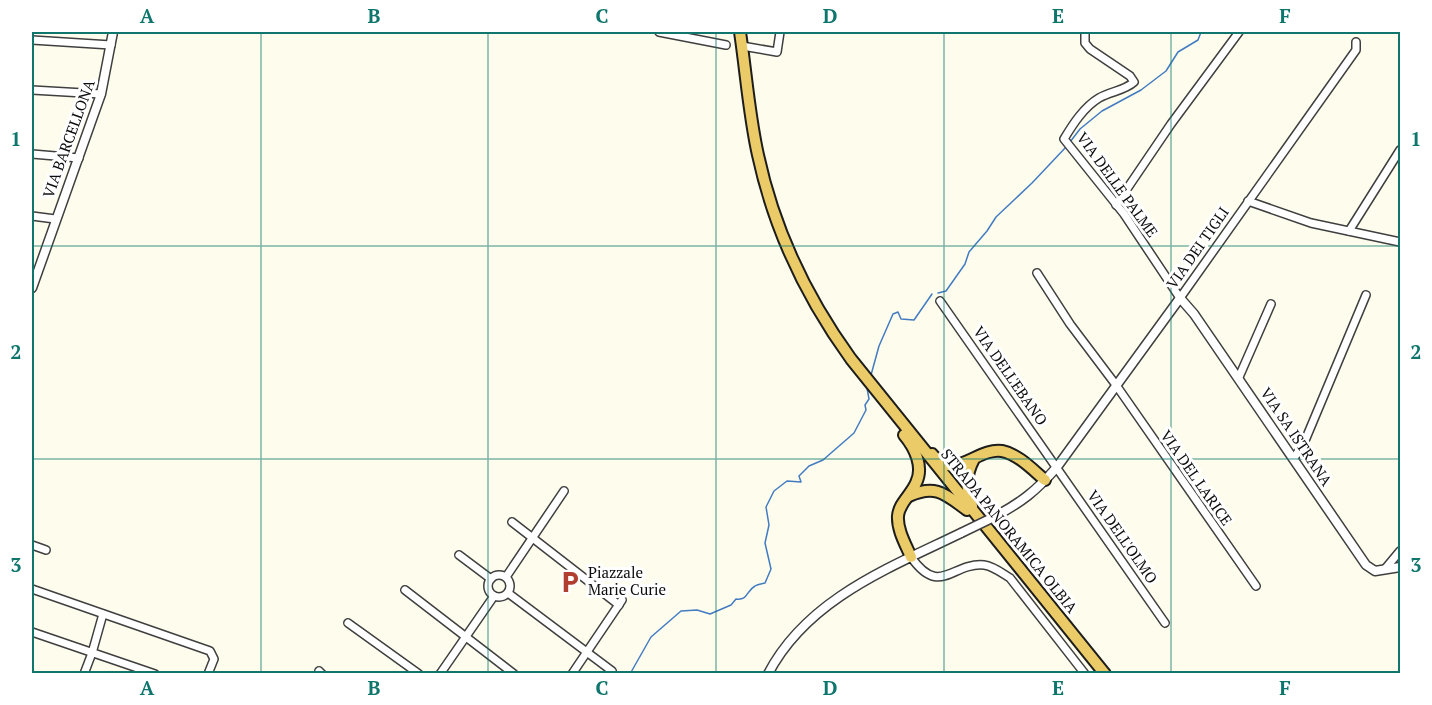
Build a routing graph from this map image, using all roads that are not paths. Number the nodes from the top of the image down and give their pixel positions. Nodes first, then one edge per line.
1 (113, 32) edge
2 (659, 32) edge
3 (740, 32) edge
4 (780, 32) edge
5 (1085, 32) edge
6 (1239, 32) edge
7 (32, 40) edge
8 (1356, 42) dead end
9 (111, 45) junction
10 (726, 45) dead end
11 (742, 46) junction
12 (32, 90) edge
13 (101, 94) junction
14 (1401, 150) edge
15 (32, 154) edge
16 (79, 158) junction
17 (1248, 201) junction
18 (1116, 205) junction
19 (32, 216) edge
20 (55, 219) junction
21 (1349, 231) junction
22 (1401, 242) edge
23 (34, 269) edge
24 (1037, 273) dead end
25 (32, 288) edge
26 (1366, 295) dead end
27 (1180, 298) junction
28 (940, 301) dead end
29 (1271, 304) dead end
30 (1239, 377) junction
31 (1116, 385) junction
32 (890, 408) junction
33 (900, 420) junction
34 (1294, 458) junction
35 (974, 459) junction
36 (1057, 467) junction
37 (1046, 480) junction
38 (564, 491) dead end
39 (907, 497) junction
40 (975, 515) junction
41 (512, 522) dead end
42 (533, 537) junction
43 (32, 545) edge
44 (46, 550) dead end
45 (1401, 551) edge
46 (459, 555) dead end
47 (911, 557) junction
48 (1401, 567) edge
49 (1385, 569) junction
50 (506, 577) junction
51 (490, 579) junction
52 (1256, 586) dead end
53 (32, 590) edge
54 (405, 590) dead end
55 (508, 593) junction
56 (494, 596) junction
57 (103, 614) junction
58 (348, 623) dead end
59 (1165, 623) dead end
60 (32, 632) edge
61 (466, 635) junction
62 (586, 652) junction
63 (92, 653) junction
64 (612, 671) dead end
65 (84, 674) edge
66 (155, 674) edge
67 (208, 674) edge
68 (419, 674) edge
69 (440, 674) edge
70 (514, 674) edge
71 (572, 674) edge
72 (768, 674) edge
73 (1085, 674) edge
74 (1105, 674) edge

1 - 9 street, VIA BARCELLONA
2 - 10 street
3 - 11 highway
4 - 11 street
5 - 18 street, VIA DELLE PALME
6 - 18 street
7 - 9 street
8 - 17 street, VIA DEI TIGLI
9 - 13 street, VIA BARCELLONA
11 - 32 highway
12 - 13 street
13 - 16 street, VIA BARCELLONA
14 - 21 street
15 - 16 street
16 - 20 street, VIA BARCELLONA
17 - 21 street
17 - 27 street, VIA DEI TIGLI
18 - 27 street, VIA DELLE PALME
19 - 20 street
20 - 23 street, VIA BARCELLONA
21 - 22 street
23 - 25 street, VIA BARCELLONA
24 - 31 street, VIA DEL LARICE
26 - 34 street
27 - 30 street, VIA SA ISTRANA
27 - 31 street, VIA DEI TIGLI
28 - 36 street, VIA DELL'EBANO
29 - 30 street
30 - 34 street, VIA SA ISTRANA
31 - 36 street, VIA DEI TIGLI
31 - 52 street, VIA DEL LARICE
32 - 33 highway, STRADA PANORAMICA OLBIA
32 - 39 highway
33 - 35 highway
33 - 40 highway, STRADA PANORAMICA OLBIA
34 - 49 street, VIA SA ISTRANA
35 - 37 highway
35 - 40 highway
36 - 37 street, VIA DEI TIGLI
36 - 59 street, VIA DELL'OLMO
37 - 47 street, VIA DEI TIGLI, bridge
38 - 42 street
39 - 40 highway
39 - 47 highway
40 - 74 highway, STRADA PANORAMICA OLBIA
41 - 42 street
42 - 50 street
42 - 62 street
43 - 44 street
45 - 49 street
46 - 51 street
47 - 72 street, VIA DEI TIGLI
47 - 73 street
48 - 49 street
50 - 51 street
50 - 55 street
51 - 56 street
53 - 57 street
54 - 61 street
55 - 56 street
55 - 62 street
56 - 61 street
57 - 63 street
57 - 67 street
58 - 68 street
60 - 63 street
61 - 69 street
61 - 70 street
62 - 64 street
62 - 71 street
63 - 65 street
63 - 66 street

